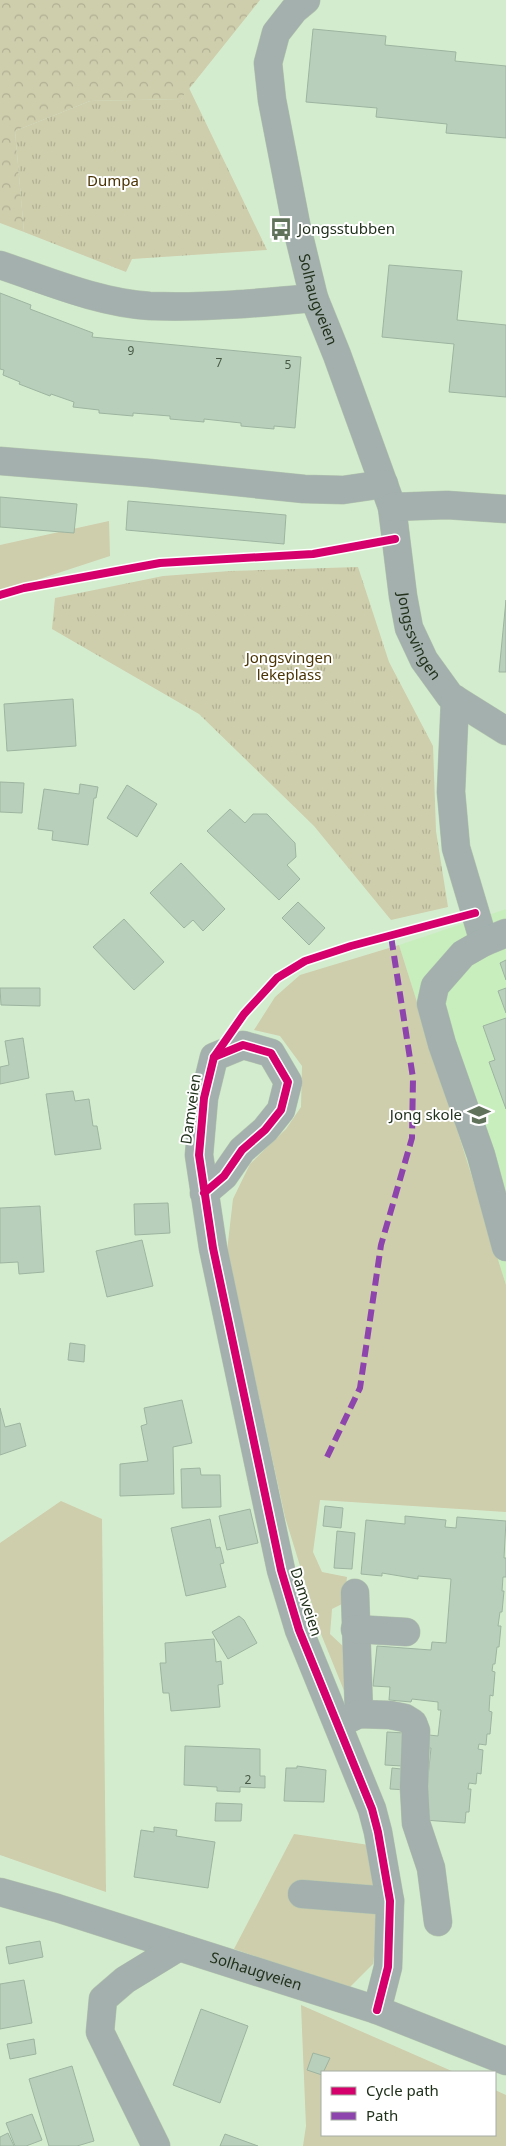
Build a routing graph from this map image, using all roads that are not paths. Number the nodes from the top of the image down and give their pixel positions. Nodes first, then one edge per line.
1 (306, 0) edge
2 (0, 265) edge
3 (314, 298) junction
4 (0, 461) edge
5 (388, 495) junction
6 (506, 510) edge
7 (455, 699) junction
8 (506, 731) edge
9 (495, 938) edge
10 (204, 1193) junction
11 (506, 1246) edge
12 (355, 1593) dead end
13 (355, 1628) junction
14 (406, 1632) dead end
15 (349, 1719) junction
16 (0, 1892) edge
17 (302, 1894) dead end
18 (390, 1901) junction
19 (438, 1922) dead end
20 (179, 1947) junction
21 (377, 2010) junction
22 (506, 2061) edge
23 (156, 2146) edge

1 - 3 street, Solhaugveien
2 - 3 street
3 - 5 street, Solhaugveien
4 - 5 street
5 - 6 street
5 - 7 street, Jongssvingen
7 - 8 street, Jongssvingen
7 - 9 street
9 - 11 street
10 - 10 street, Damveien
10 - 15 street, Damveien
12 - 13 street
13 - 14 street
13 - 15 street
15 - 18 street, Damveien
15 - 19 street
16 - 20 street, Solhaugveien
17 - 18 street
18 - 21 street, Damveien
20 - 21 street, Solhaugveien
20 - 23 street
21 - 22 street, Solhaugveien

